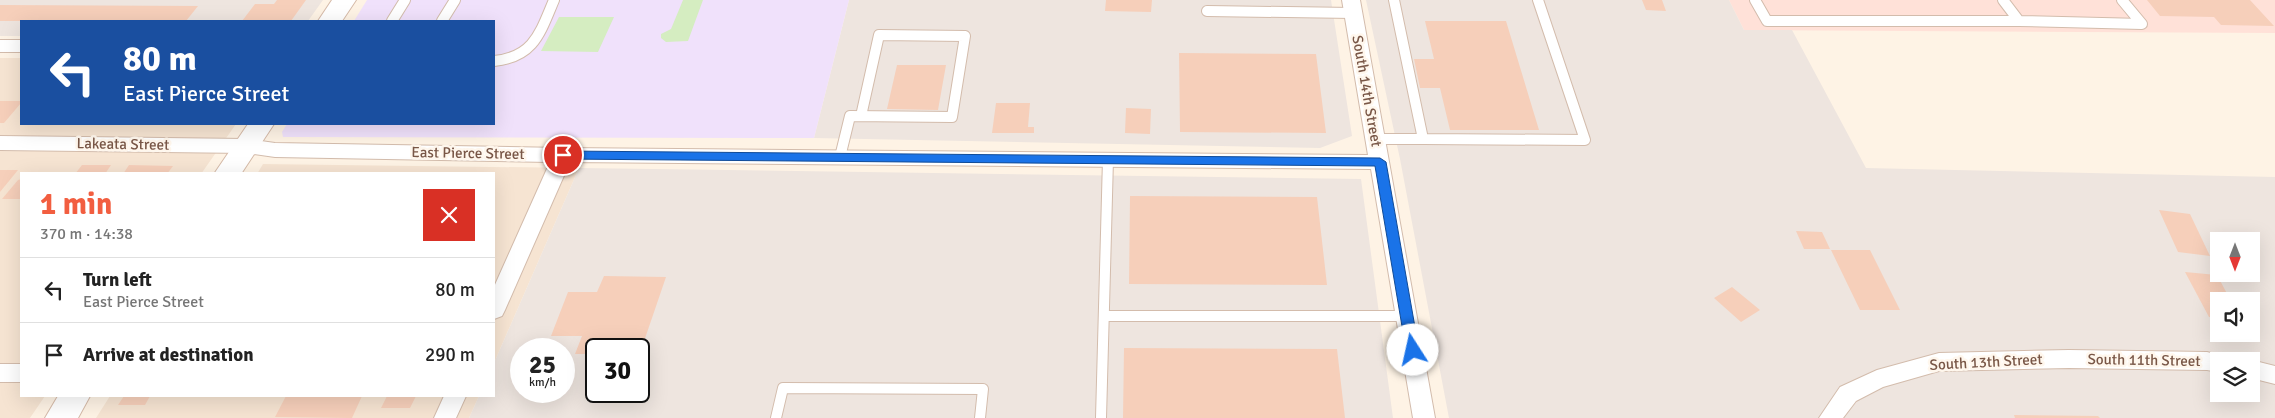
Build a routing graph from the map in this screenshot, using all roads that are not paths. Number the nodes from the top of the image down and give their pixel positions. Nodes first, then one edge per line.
1 (344, 0) edge
2 (405, 0) edge
3 (455, 0) edge
4 (554, 0) edge
5 (1394, 0) edge
6 (1538, 0) edge
7 (1756, 0) edge
8 (2003, 0) edge
9 (2122, 0) edge
10 (1352, 6) edge
11 (1207, 11) dead end
12 (331, 20) edge
13 (393, 20) edge
14 (443, 20) edge
15 (2019, 22) junction
16 (0, 46) edge
17 (20, 46) edge
18 (495, 61) edge
19 (861, 116) junction
20 (260, 125) edge
21 (1376, 139) junction
22 (1423, 139) junction
23 (0, 143) edge
24 (246, 146) junction
25 (563, 155) junction
26 (840, 157) junction
27 (1108, 160) junction
28 (1380, 162) junction
29 (228, 172) edge
30 (495, 308) edge
31 (1104, 316) junction
32 (1407, 316) junction
33 (2069, 359) joint
34 (2210, 362) edge
35 (2260, 371) edge
36 (0, 373) edge
37 (20, 373) edge
38 (2275, 375) edge
39 (74, 397) edge
40 (455, 397) edge
41 (61, 418) edge
42 (445, 418) edge
43 (776, 418) edge
44 (980, 418) edge
45 (1101, 418) edge
46 (1424, 418) edge
47 (1830, 418) edge

1 - 12 street
2 - 13 lane
3 - 14 lane
4 - 18 lane
5 - 22 lane
6 - 22 lane
7 - 15 lane
8 - 15 lane
9 - 15 lane
10 - 11 lane
10 - 21 street, South 14th Street
16 - 17 street
19 - 19 lane
19 - 26 lane
20 - 24 street
21 - 22 lane
21 - 28 street, South 14th Street
23 - 24 street, Lakeata Street
24 - 25 street, East Pierce Street
24 - 29 street
25 - 26 street, East Pierce Street
25 - 30 street
26 - 27 street, East Pierce Street
27 - 28 street, East Pierce Street
27 - 31 lane
28 - 32 street, South 14th Street
31 - 32 lane
31 - 45 lane
32 - 46 street, South 14th Street
33 - 34 street, South 11th Street
33 - 47 street, South 13th Street
35 - 38 street
36 - 37 street
39 - 41 street
40 - 42 street
43 - 44 lane

